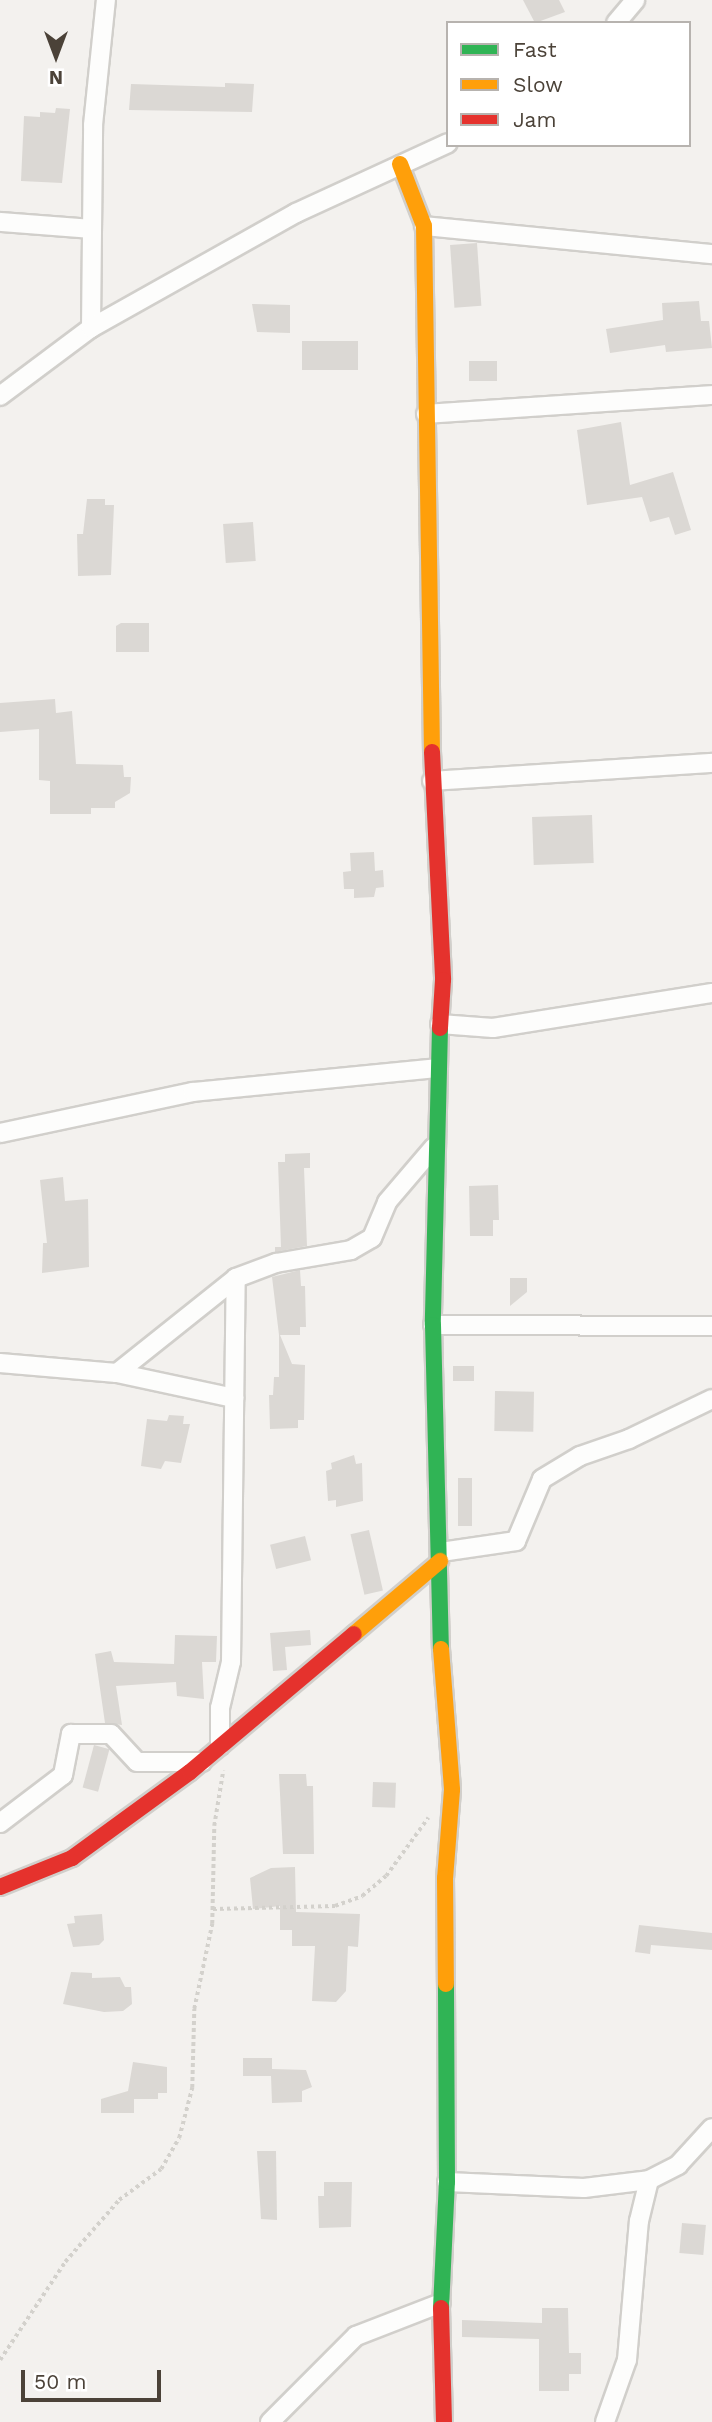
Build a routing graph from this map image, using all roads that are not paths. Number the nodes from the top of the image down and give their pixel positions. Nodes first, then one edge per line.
1 (106, 0) edge
2 (635, 0) edge
3 (618, 21) edge
4 (446, 143) edge
5 (400, 164) junction
6 (0, 222) edge
7 (424, 226) junction
8 (90, 229) junction
9 (712, 254) edge
10 (91, 328) junction
11 (712, 395) edge
12 (0, 396) edge
13 (426, 414) junction
14 (712, 763) edge
15 (432, 781) junction
16 (712, 993) edge
17 (440, 1024) junction
18 (438, 1068) junction
19 (0, 1133) edge
20 (434, 1147) junction
21 (236, 1279) junction
22 (433, 1325) junction
23 (712, 1326) edge
24 (0, 1363) edge
25 (117, 1373) junction
26 (233, 1398) junction
27 (712, 1399) edge
28 (440, 1557) junction
29 (227, 1741) junction
30 (202, 1762) junction
31 (0, 1823) edge
32 (0, 1887) edge
33 (712, 2128) edge
34 (649, 2180) junction
35 (447, 2182) junction
36 (442, 2303) junction
37 (270, 2422) edge
38 (444, 2422) edge
39 (605, 2422) edge

1 - 8 street
2 - 3 street
4 - 5 street
5 - 7 street
5 - 10 street
6 - 8 street
7 - 9 street
7 - 13 street
8 - 10 street
10 - 12 street
11 - 13 street
13 - 15 street
14 - 15 street
15 - 17 street
16 - 17 street
17 - 18 street
18 - 19 street
18 - 20 street
20 - 21 street
20 - 22 street
21 - 25 street
21 - 26 street
22 - 23 street
22 - 28 street
24 - 25 street
25 - 26 street
26 - 29 street
27 - 28 street
28 - 29 street
28 - 35 street
29 - 30 street
30 - 31 street
30 - 32 street
33 - 34 street
34 - 35 street
34 - 39 street
35 - 36 street
36 - 37 street
36 - 38 street

